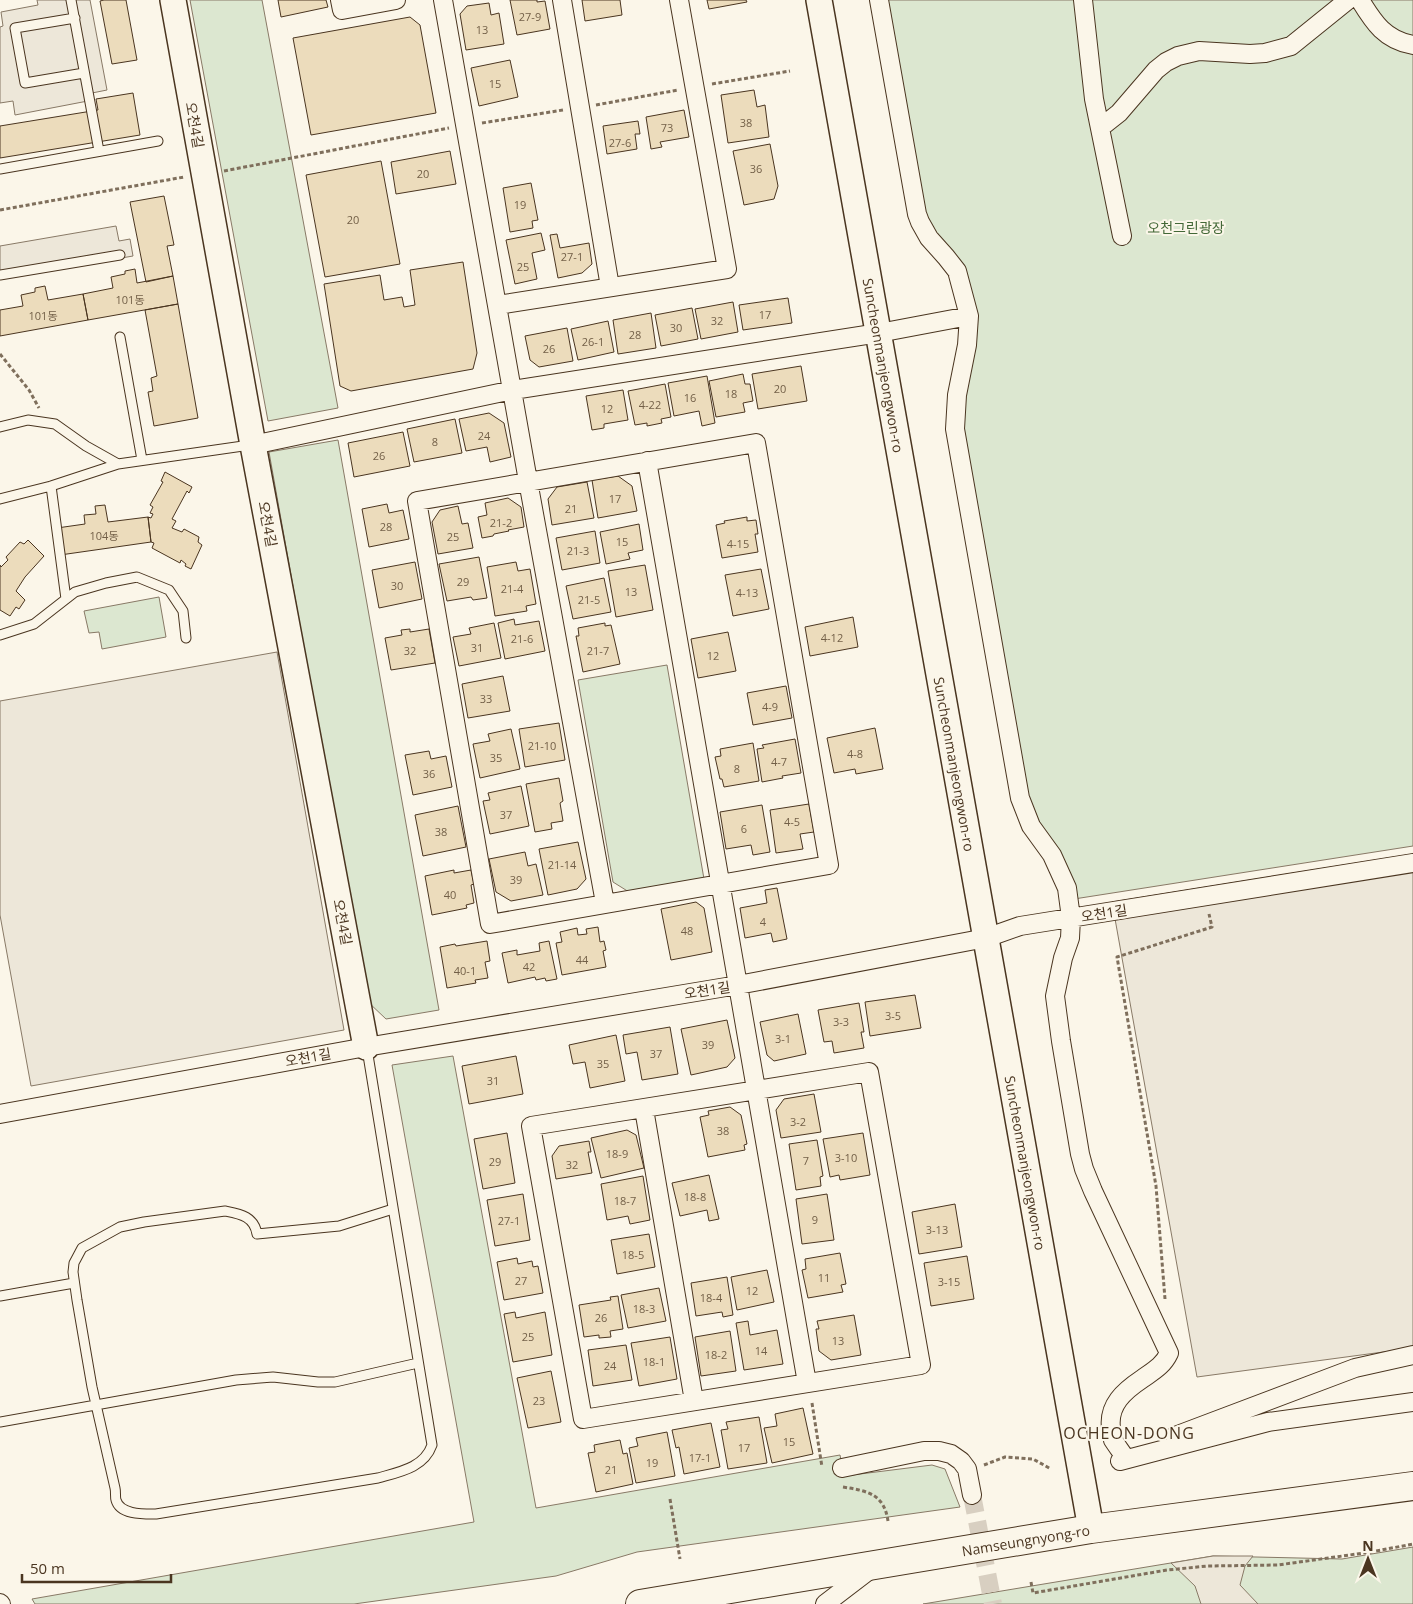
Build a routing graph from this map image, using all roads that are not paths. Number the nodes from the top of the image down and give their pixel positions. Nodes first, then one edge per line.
1 (72, 0) edge
2 (173, 0) edge
3 (340, 0) edge
4 (396, 0) edge
5 (443, 0) edge
6 (562, 0) edge
7 (679, 0) edge
8 (819, 0) edge
9 (879, 0) edge
10 (1083, 0) edge
11 (1348, 0) edge
12 (1360, 0) edge
13 (75, 18) junction
14 (1413, 45) edge
15 (84, 73) junction
16 (1100, 128) junction
17 (158, 141) dead end
18 (99, 151) junction
19 (0, 169) edge
20 (1122, 236) dead end
21 (120, 255) dead end
22 (0, 275) edge
23 (610, 287) junction
24 (498, 305) junction
25 (969, 316) junction
26 (879, 333) junction
27 (120, 337) dead end
28 (513, 390) junction
29 (0, 427) edge
30 (253, 444) junction
31 (142, 460) junction
32 (647, 461) junction
33 (118, 464) junction
34 (528, 481) junction
35 (51, 486) junction
36 (0, 499) edge
37 (66, 600) junction
38 (0, 635) edge
39 (186, 638) dead end
40 (1413, 862) edge
41 (720, 884) junction
42 (605, 903) junction
43 (1072, 918) junction
44 (986, 938) junction
45 (738, 985) junction
46 (366, 1046) junction
47 (756, 1090) junction
48 (644, 1109) junction
49 (0, 1114) edge
50 (393, 1209) junction
51 (74, 1283) junction
52 (0, 1296) edge
53 (1413, 1355) edge
54 (418, 1363) junction
55 (807, 1383) junction
56 (694, 1401) junction
57 (1413, 1402) edge
58 (96, 1404) junction
59 (0, 1422) edge
60 (1153, 1452) junction
61 (842, 1468) dead end
62 (1413, 1486) edge
63 (972, 1495) tunnel mouth
64 (1091, 1529) junction
65 (876, 1565) junction
66 (640, 1604) edge
67 (825, 1604) edge

1 - 13 lane
2 - 30 main road, 오천4길
3 - 4 street
5 - 24 street
6 - 23 street
7 - 23 street
8 - 26 main road, Suncheonmanjeongwon-ro
9 - 25 street
10 - 16 street
11 - 16 street
12 - 14 street
13 - 15 lane
13 - 15 lane
15 - 18 lane
16 - 20 street
17 - 18 lane
18 - 19 lane
21 - 22 lane
23 - 24 street
24 - 28 street
25 - 26 street
25 - 43 street
26 - 28 street
26 - 44 main road, Suncheonmanjeongwon-ro
27 - 31 lane
28 - 30 street
28 - 34 street
29 - 33 lane
30 - 31 lane
30 - 46 main road, 오천4길
31 - 33 lane
32 - 34 street
32 - 41 street
32 - 41 street
33 - 35 lane
34 - 42 street
34 - 42 street
35 - 36 lane
35 - 37 lane
37 - 38 lane
37 - 39 lane
40 - 43 street, 오천1길
41 - 42 street
41 - 45 street
43 - 44 street, 오천1길
43 - 60 street
44 - 45 street, 오천1길
44 - 64 main road, Suncheonmanjeongwon-ro
45 - 46 street, 오천1길
45 - 47 street
46 - 49 street, 오천1길
46 - 50 lane
47 - 48 street
47 - 55 street
47 - 55 street
48 - 56 street
48 - 56 street
50 - 51 lane
50 - 54 lane
51 - 52 lane
51 - 58 lane
53 - 60 street
54 - 58 lane
54 - 58 lane
55 - 56 street
57 - 60 street
58 - 59 lane
61 - 63 street
62 - 64 main road, Namseungnyong-ro
64 - 65 main road, Namseungnyong-ro
65 - 66 main road, Namseungnyong-ro
65 - 67 street

